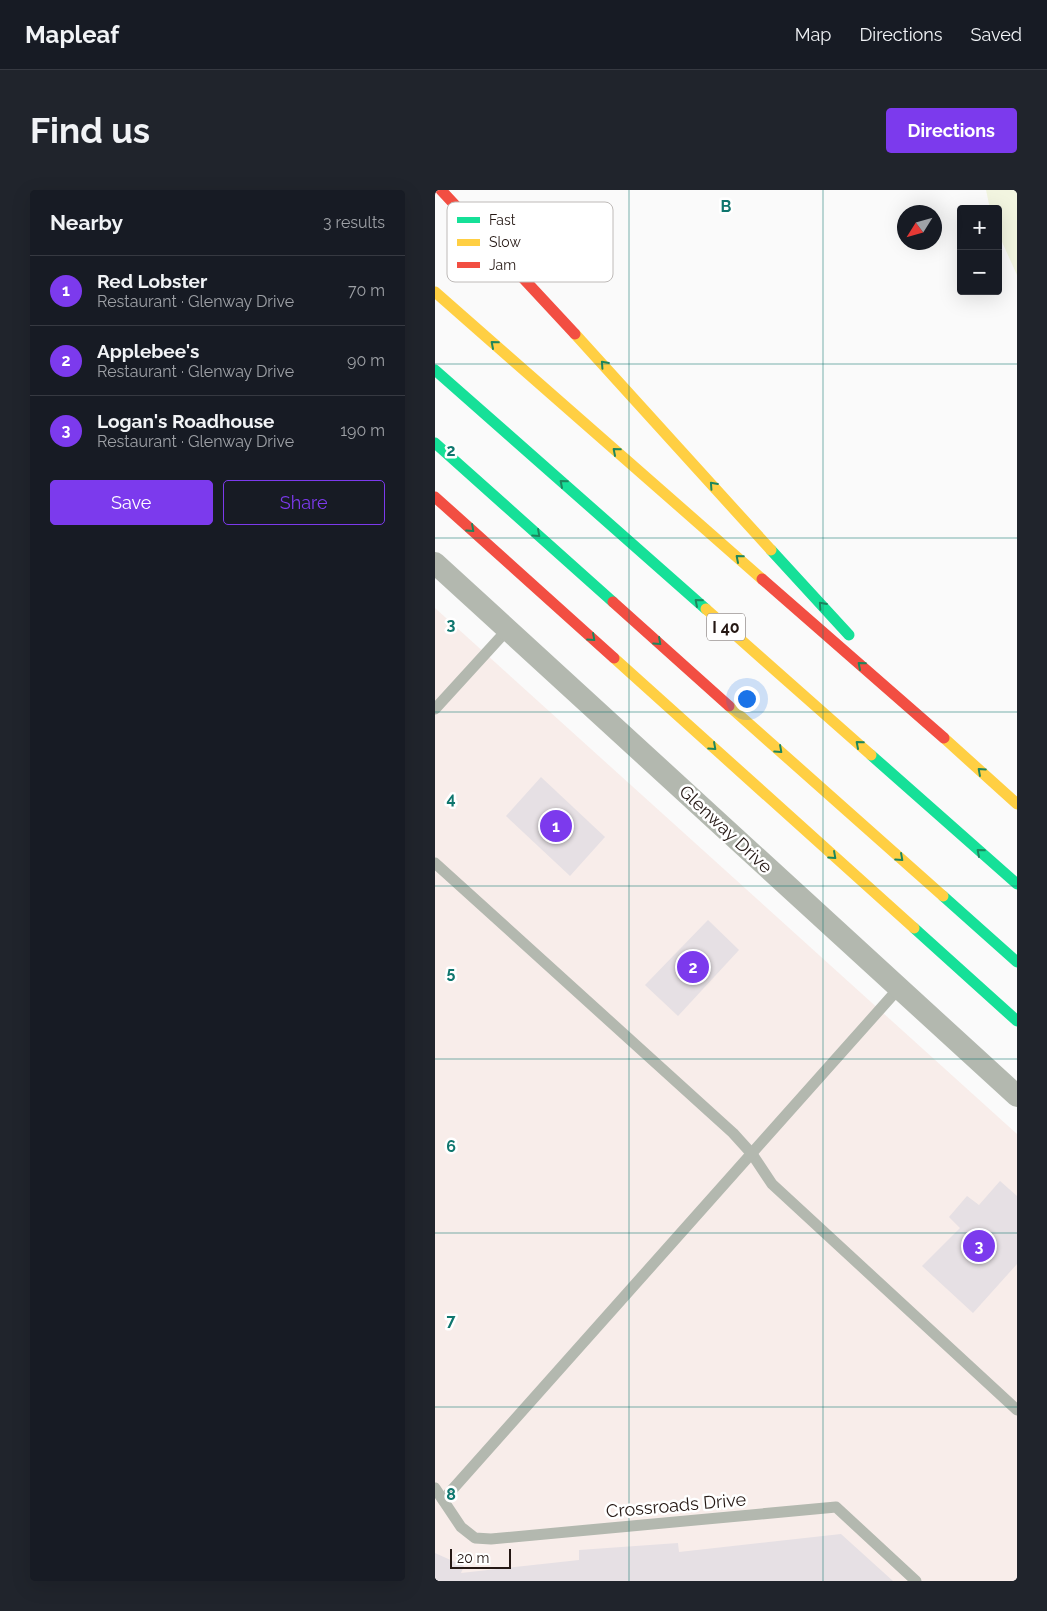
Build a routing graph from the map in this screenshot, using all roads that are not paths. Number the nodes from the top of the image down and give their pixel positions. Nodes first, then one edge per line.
1 (441, 190) edge
2 (452, 202) edge
3 (528, 282) edge
4 (435, 292) edge
5 (435, 370) edge
6 (435, 443) edge
7 (435, 497) edge
8 (435, 563) edge
9 (508, 629) junction
10 (858, 644) dead end
11 (871, 659) dead end
12 (435, 709) edge
13 (937, 732) junction
14 (1017, 804) edge
15 (435, 863) edge
16 (1017, 884) edge
17 (1017, 962) edge
18 (899, 988) junction
19 (1017, 1021) edge
20 (1017, 1096) edge
21 (752, 1154) junction
22 (1017, 1410) edge
23 (435, 1488) edge
24 (443, 1500) junction
25 (917, 1581) edge

2 -> 1 highway
10 -> 3 highway
13 -> 4 highway
16 -> 5 highway, I 40
6 -> 17 highway
7 -> 19 highway
8 - 9 street, Glenway Drive
9 - 12 lane
9 - 18 street, Glenway Drive
11 - 13 highway
14 -> 13 highway
15 - 21 lane
18 - 20 street, Glenway Drive
18 - 21 lane
21 - 22 lane
21 - 24 lane
23 - 24 lane, Crossroads Drive
24 - 25 lane, Crossroads Drive

